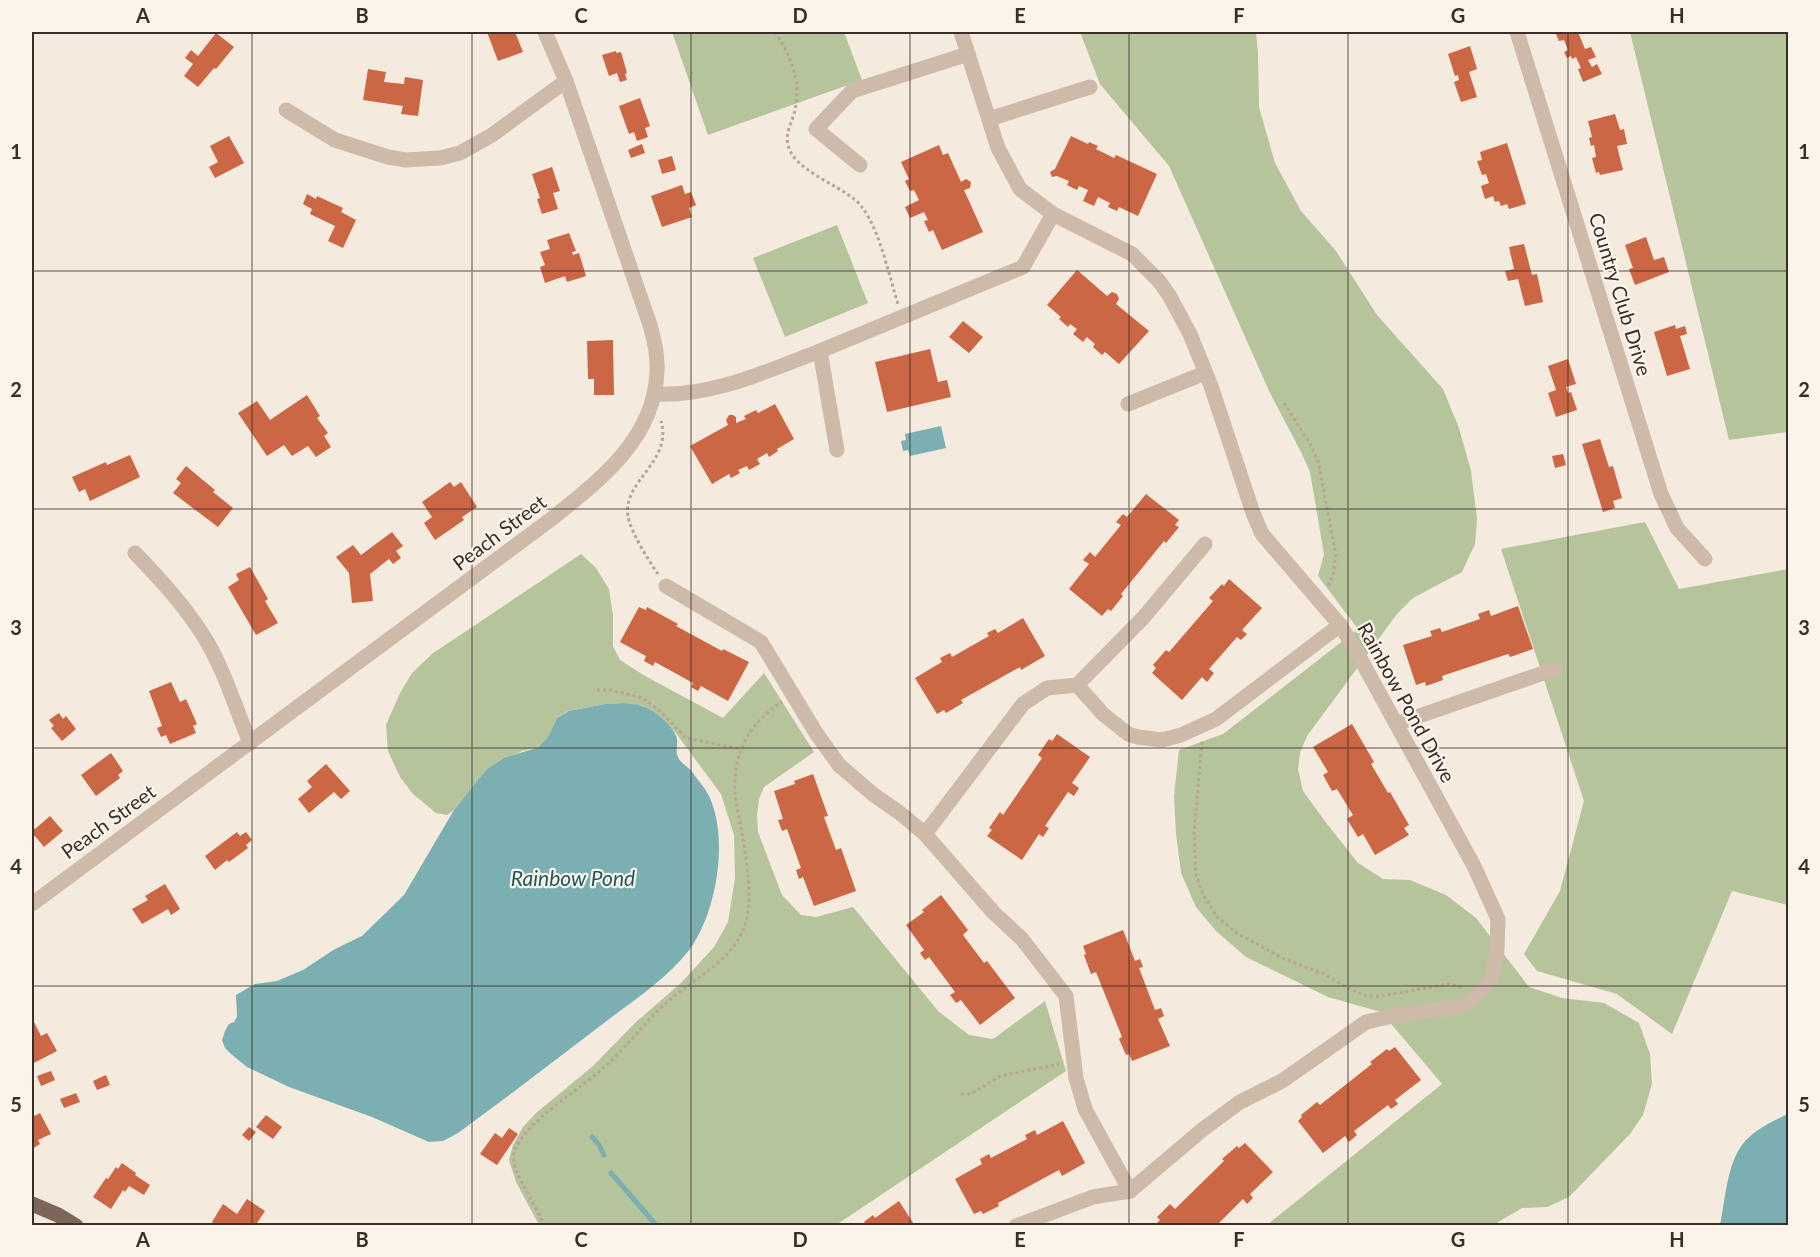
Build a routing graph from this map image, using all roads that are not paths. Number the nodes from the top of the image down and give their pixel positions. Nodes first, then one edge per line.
1 (545, 32) edge
2 (961, 32) edge
3 (1517, 32) edge
4 (968, 54) junction
5 (566, 81) junction
6 (1090, 87) dead end
7 (286, 110) dead end
8 (989, 119) junction
9 (860, 165) dead end
10 (1053, 214) junction
11 (820, 351) junction
12 (1205, 372) junction
13 (654, 394) junction
14 (1128, 404) dead end
15 (837, 450) dead end
16 (1205, 544) dead end
17 (135, 553) dead end
18 (1705, 558) dead end
19 (666, 586) road end
20 (1340, 625) junction
21 (1555, 669) dead end
22 (1077, 685) junction
23 (1396, 724) junction
24 (250, 743) junction
25 (925, 834) junction
26 (32, 904) edge
27 (1131, 1191) junction
28 (32, 1204) edge
29 (76, 1226) edge
30 (1016, 1226) edge

1 - 5 street, Peach Street
2 - 4 street, Rainbow Pond Drive
3 - 18 street, Country Club Drive
4 - 8 street, Rainbow Pond Drive
4 - 9 street
5 - 7 street
5 - 13 street, Peach Street
6 - 8 street
8 - 10 street, Rainbow Pond Drive
10 - 11 street
10 - 12 street, Rainbow Pond Drive
11 - 13 street
11 - 15 street
12 - 14 street
12 - 20 street, Rainbow Pond Drive
13 - 24 street, Peach Street
16 - 22 street
17 - 24 street
19 - 25 street
20 - 22 street
20 - 23 street, Rainbow Pond Drive
21 - 23 street
22 - 25 street
23 - 27 street, Rainbow Pond Drive
24 - 26 street, Peach Street
25 - 27 street
27 - 30 street
28 - 29 main road

